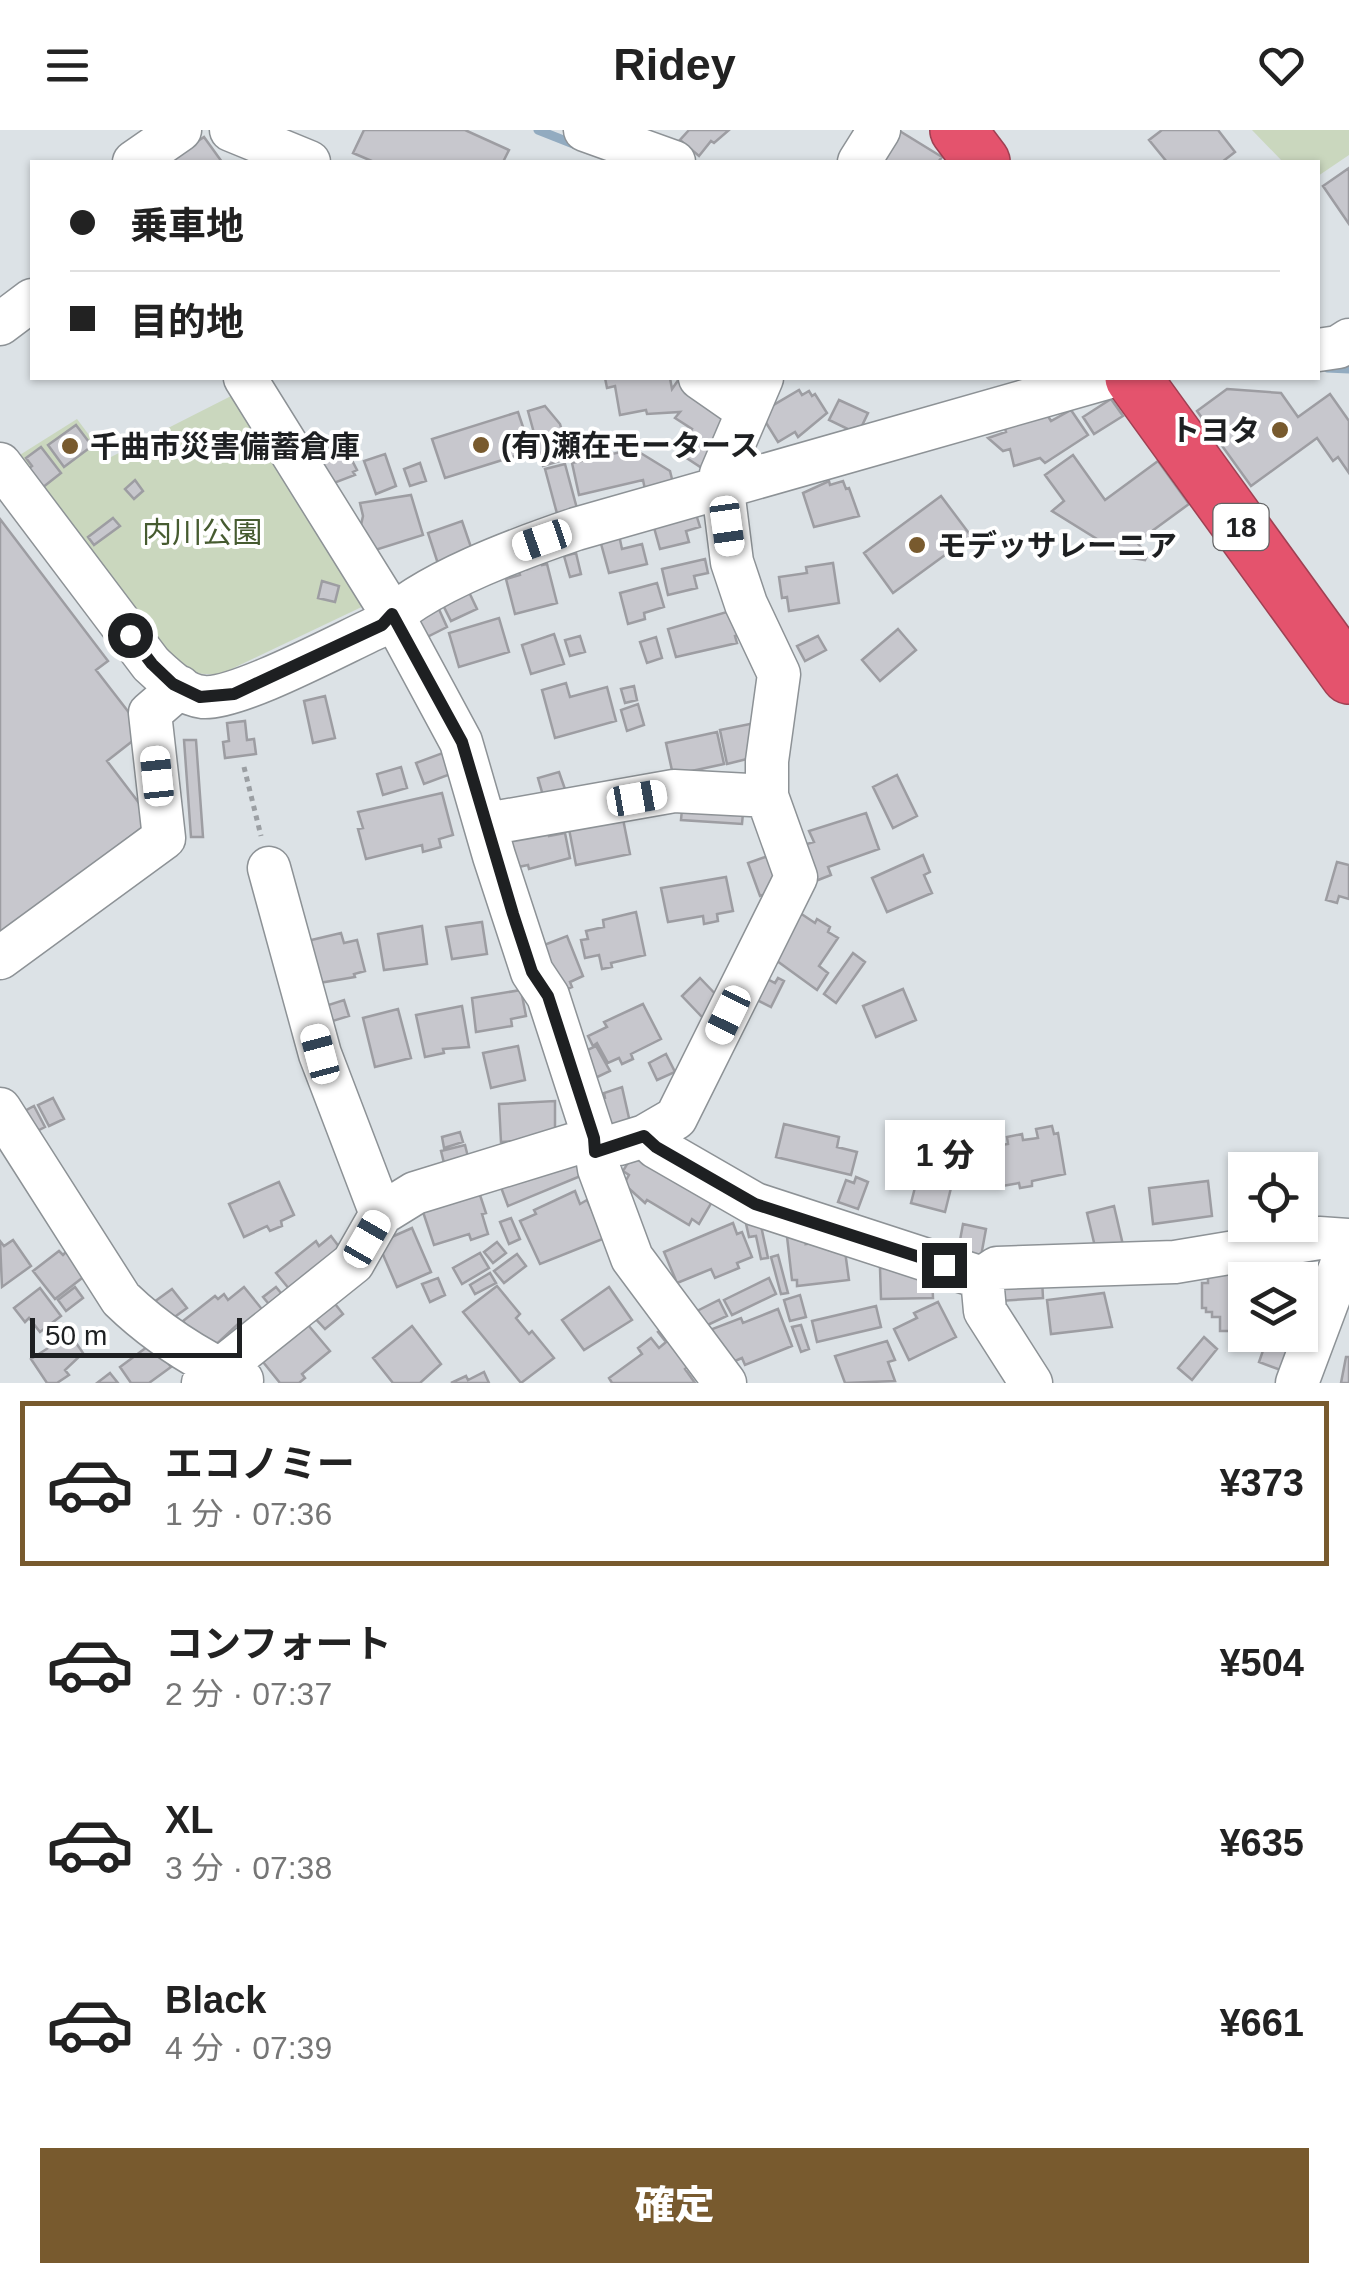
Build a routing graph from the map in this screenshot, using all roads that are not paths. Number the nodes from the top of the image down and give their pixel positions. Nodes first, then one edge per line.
1 (180, 130) edge
2 (231, 130) edge
3 (585, 130) edge
4 (879, 130) edge
5 (958, 130) edge
6 (137, 160) edge
7 (305, 160) edge
8 (668, 160) edge
9 (859, 160) edge
10 (980, 160) edge
11 (30, 302) edge
12 (0, 324) edge
13 (1349, 340) edge
14 (1320, 350) edge
15 (246, 380) edge
16 (707, 380) edge
17 (1099, 380) edge
18 (1134, 380) edge
19 (754, 394) edge
20 (0, 464) edge
21 (722, 489) junction
22 (392, 614) junction
23 (1349, 676) edge
24 (180, 687) junction
25 (767, 796) junction
26 (487, 824) junction
27 (269, 868) road end
28 (0, 958) edge
29 (0, 1109) edge
30 (644, 1136) junction
31 (594, 1145) junction
32 (381, 1214) junction
33 (1349, 1242) edge
34 (982, 1278) junction
35 (223, 1379) edge
36 (725, 1383) edge
37 (1030, 1383) edge
38 (1297, 1383) edge

1 - 6 street
2 - 7 street
3 - 8 street
4 - 9 street
5 - 10 highway
11 - 12 street
13 - 14 street
15 - 22 street
16 - 19 street
17 - 21 street
18 - 23 highway, 18
19 - 21 street
20 - 24 street
21 - 22 street
21 - 25 street
22 - 24 street
22 - 26 street
24 - 28 street
25 - 26 street
25 - 30 street
26 - 31 street
27 - 32 street
29 - 35 street
30 - 31 street
30 - 34 street
31 - 32 street
31 - 36 street
32 - 35 street
33 - 34 street
33 - 38 street
34 - 37 street

